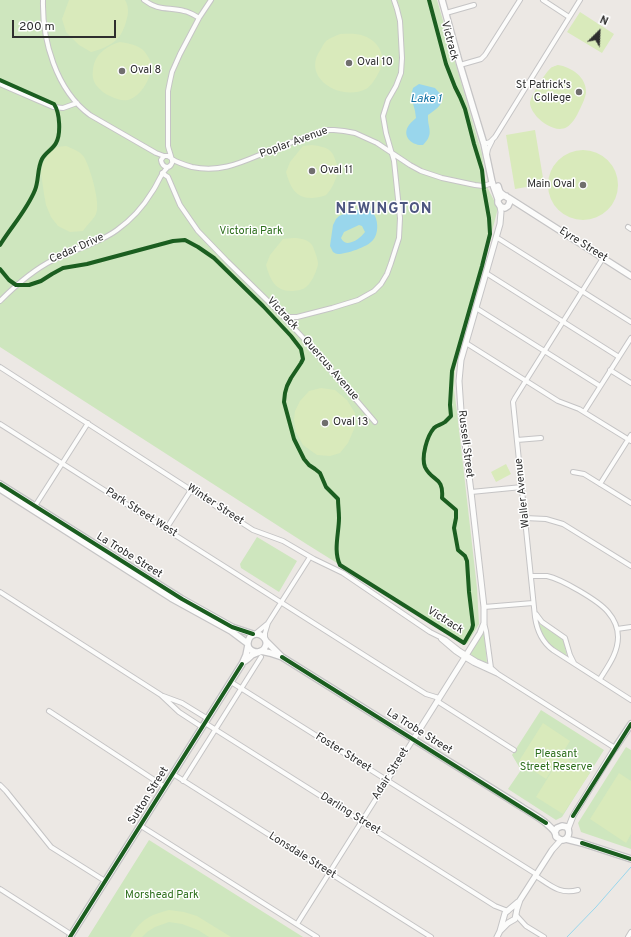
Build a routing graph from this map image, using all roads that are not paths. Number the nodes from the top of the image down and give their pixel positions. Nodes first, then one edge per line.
1 (42, 0) edge
2 (144, 0) edge
3 (211, 0) edge
4 (394, 0) edge
5 (442, 0) edge
6 (520, 0) edge
7 (543, 0) edge
8 (580, 0) edge
9 (474, 5) dead end
10 (446, 14) junction
11 (570, 17) junction
12 (199, 18) junction
13 (460, 65) junction
14 (0, 84) edge
15 (77, 103) junction
16 (493, 138) junction
17 (168, 146) junction
18 (485, 149) junction
19 (156, 153) junction
20 (392, 153) junction
21 (164, 156) junction
22 (171, 159) junction
23 (161, 160) junction
24 (181, 164) junction
25 (163, 166) junction
26 (169, 166) junction
27 (162, 173) junction
28 (495, 183) junction
29 (508, 197) junction
30 (498, 199) junction
31 (500, 206) junction
32 (508, 206) junction
33 (534, 214) junction
34 (500, 224) junction
35 (496, 237) junction
36 (603, 258) junction
37 (486, 273) junction
38 (631, 276) edge
39 (582, 291) junction
40 (0, 300) edge
41 (476, 308) junction
42 (278, 311) junction
43 (563, 321) junction
44 (631, 322) edge
45 (631, 338) edge
46 (466, 343) junction
47 (545, 351) junction
48 (619, 356) junction
49 (0, 367) edge
50 (610, 370) junction
51 (526, 380) junction
52 (631, 383) edge
53 (600, 386) junction
54 (584, 412) junction
55 (375, 422) dead end
56 (0, 424) edge
57 (88, 424) junction
58 (631, 435) edge
59 (541, 438) dead end
60 (517, 440) junction
61 (630, 441) edge
62 (62, 464) junction
63 (573, 472) dead end
64 (0, 484) edge
65 (600, 484) junction
66 (522, 487) junction
67 (0, 489) edge
68 (191, 490) junction
69 (471, 492) junction
70 (631, 503) edge
71 (34, 508) junction
72 (525, 518) junction
73 (166, 529) junction
74 (310, 557) junction
75 (631, 566) edge
76 (531, 576) junction
77 (0, 592) edge
78 (281, 602) junction
79 (533, 603) junction
80 (484, 607) junction
81 (534, 610) junction
82 (268, 623) junction
83 (484, 623) junction
84 (631, 626) edge
85 (617, 629) junction
86 (254, 634) junction
87 (266, 640) junction
88 (248, 644) junction
89 (260, 653) junction
90 (465, 656) junction
91 (282, 657) junction
92 (242, 664) junction
93 (574, 664) junction
94 (491, 668) junction
95 (498, 674) junction
96 (600, 679) junction
97 (231, 682) junction
98 (241, 688) junction
99 (161, 695) junction
100 (438, 700) junction
101 (631, 700) edge
102 (49, 711) dead end
103 (205, 723) junction
104 (631, 724) edge
105 (215, 730) junction
106 (413, 740) junction
107 (615, 748) junction
108 (514, 750) dead end
109 (173, 774) junction
110 (183, 781) junction
111 (387, 781) junction
112 (0, 784) edge
113 (165, 787) junction
114 (573, 816) junction
115 (361, 821) junction
116 (546, 823) junction
117 (141, 826) junction
118 (560, 826) junction
119 (569, 831) junction
120 (555, 834) junction
121 (564, 839) junction
122 (582, 843) junction
123 (552, 850) junction
124 (631, 859) edge
125 (329, 872) junction
126 (536, 875) junction
127 (105, 882) junction
128 (0, 889) edge
129 (578, 890) dead end
130 (520, 900) junction
131 (495, 906) junction
132 (509, 911) junction
133 (516, 915) junction
134 (505, 917) junction
135 (512, 921) junction
136 (297, 924) junction
137 (526, 926) junction
138 (500, 932) junction
139 (631, 932) edge
140 (71, 936) edge
141 (317, 937) edge
142 (431, 937) edge
143 (497, 937) edge
144 (544, 937) edge
145 (628, 937) edge

1 - 15 street
2 - 12 street
3 - 12 street
4 - 20 street
5 - 10 main road
6 - 13 street
7 - 11 street
8 - 11 street
9 - 10 street
10 - 13 main road
11 - 16 street
12 - 17 street
13 - 18 main road
14 - 15 street
15 - 19 street
16 - 18 street
16 - 18 street
17 - 21 street
17 - 22 street
18 - 28 main road
19 - 21 street
19 - 23 street
20 - 24 street, Poplar Avenue
20 - 28 street, Poplar Avenue
20 - 42 street
21 - 22 street
21 - 23 street
22 - 24 street, Poplar Avenue
22 - 26 street
23 - 25 street
24 - 26 street, Poplar Avenue
25 - 26 street
25 - 27 street, Cedar Drive
26 - 27 street, Cedar Drive
27 - 40 street, Cedar Drive
27 - 42 street, Quercus Avenue
28 - 29 main road
28 - 30 main road
29 - 30 main road
29 - 32 main road
29 - 33 main road, Eyre Street
30 - 31 main road
31 - 32 main road
31 - 34 street, Russell Street
32 - 33 main road, Eyre Street
32 - 34 street, Russell Street
33 - 36 main road, Eyre Street
34 - 35 street, Russell Street
35 - 37 street, Russell Street
35 - 39 street
36 - 38 main road, Eyre Street
36 - 39 street, Waller Avenue
37 - 41 street, Russell Street
37 - 43 street
39 - 43 street, Waller Avenue
39 - 44 street
41 - 46 street, Russell Street
41 - 47 street
42 - 55 street, Quercus Avenue
43 - 47 street, Waller Avenue
43 - 48 street
45 - 48 street
46 - 51 street
46 - 69 street, Russell Street
47 - 51 street, Waller Avenue
47 - 53 street
48 - 50 street
49 - 57 street, Winter Street
50 - 52 street
50 - 53 street
51 - 54 street
51 - 60 street, Waller Avenue
53 - 54 street
54 - 61 street
56 - 62 street, Park Street West
57 - 62 street
57 - 68 street, Winter Street
58 - 61 street
59 - 60 street
60 - 66 street, Waller Avenue
61 - 65 street
62 - 71 street
62 - 73 street, Park Street West
63 - 65 street
64 - 71 main road, La Trobe Street
65 - 70 street
66 - 69 street
66 - 72 street, Waller Avenue
67 - 71 main road, La Trobe Street
68 - 73 street
68 - 74 street, Winter Street
69 - 80 street, Russell Street
71 - 86 main road, La Trobe Street
71 - 88 main road, La Trobe Street
72 - 75 street
72 - 76 street, Waller Avenue
73 - 78 street, Park Street West
74 - 78 street
74 - 90 street, Winter Street
76 - 79 street, Waller Avenue
76 - 85 street
77 - 99 street
78 - 82 street
78 - 100 street, Park Street West
79 - 80 street
79 - 81 street, Waller Avenue
80 - 83 street, Russell Street
81 - 93 street
81 - 93 street, Waller Avenue
82 - 86 street
82 - 87 street
83 - 90 street, Adair Street
83 - 94 street, Russell Street
84 - 85 street
85 - 96 street
86 - 87 main road
86 - 88 main road
87 - 89 main road
87 - 91 main road, La Trobe Street
88 - 89 main road
88 - 92 main road, Sutton Street
89 - 91 main road, La Trobe Street
89 - 92 main road, Sutton Street
89 - 98 street, Sutton Street
90 - 94 street, Winter Street
90 - 95 street, Winter Street
90 - 100 street, Adair Street
91 - 106 main road, La Trobe Street
92 - 97 main road, Sutton Street
93 - 96 street, Waller Avenue
94 - 95 street, Winter Street
95 - 107 street, Winter Street
96 - 101 street, Waller Avenue
97 - 98 street, Foster Street
97 - 103 main road, Sutton Street
98 - 105 street, Sutton Street
98 - 111 street, Foster Street
99 - 103 street
99 - 103 street
100 - 106 street, Adair Street
100 - 108 street, Park Street West
102 - 113 street
103 - 105 street, Darling Street
103 - 109 main road, Sutton Street
104 - 107 main road
105 - 110 street, Sutton Street
105 - 115 street, Darling Street
106 - 111 street, Adair Street
106 - 116 main road, La Trobe Street
107 - 114 street
109 - 110 street, Lonsdale Street
109 - 113 main road, Sutton Street
110 - 125 street, Lonsdale Street
111 - 115 street, Adair Street
111 - 126 street, Foster Street
112 - 127 street
113 - 117 main road, Sutton Street
114 - 118 street
114 - 119 street
115 - 125 street, Adair Street
115 - 131 street, Darling Street
116 - 118 main road, La Trobe Street
116 - 120 main road, La Trobe Street
117 - 127 main road, Sutton Street
117 - 136 street
118 - 119 main road
118 - 120 main road
119 - 121 main road
119 - 122 main road
120 - 121 main road
120 - 123 street
121 - 122 main road
121 - 123 street
122 - 124 main road
123 - 126 street
125 - 136 street, Adair Street
125 - 142 street, Lonsdale Street
126 - 129 street, Foster Street
126 - 130 street
127 - 140 main road, Sutton Street
128 - 140 street
130 - 132 street
130 - 133 street
131 - 132 street, Darling Street
131 - 134 street, Darling Street
132 - 133 street
132 - 134 street
133 - 135 street
133 - 137 street
134 - 135 street
134 - 138 street
135 - 137 street
135 - 138 street
136 - 141 street
137 - 144 street
138 - 143 street
139 - 145 street

